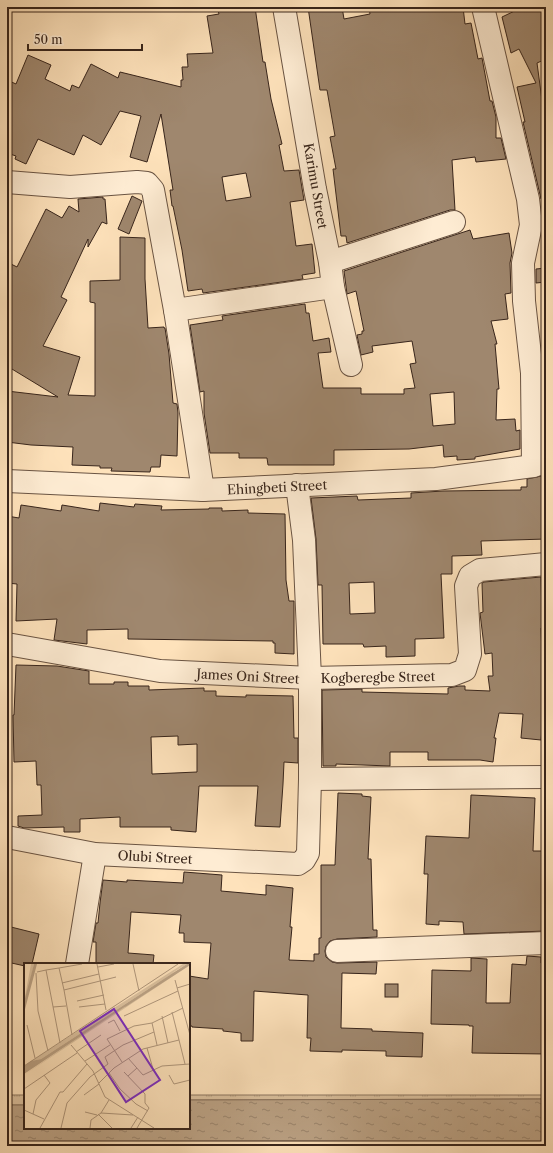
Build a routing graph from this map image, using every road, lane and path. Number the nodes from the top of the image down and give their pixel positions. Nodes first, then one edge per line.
1 (284, 7) edge
2 (483, 7) edge
3 (7, 182) edge
4 (454, 222) dead end
5 (330, 262) junction
6 (333, 287) junction
7 (175, 310) junction
8 (351, 365) dead end
9 (539, 464) edge
10 (7, 481) edge
11 (297, 485) junction
12 (204, 490) junction
13 (546, 564) edge
14 (7, 644) edge
15 (310, 678) junction
16 (546, 777) edge
17 (310, 779) junction
18 (7, 836) edge
19 (95, 854) junction
20 (304, 860) joint
21 (546, 943) edge
22 (337, 951) dead end
23 (77, 963) edge

1 - 5 street, Karimu Street
2 - 9 street
3 - 7 street
4 - 5 street
5 - 6 street, Karimu Street
6 - 7 street
6 - 8 street, Karimu Street
7 - 12 street
9 - 11 street, Ehingbeti Street
10 - 12 street, Ehingbeti Street
11 - 12 street, Ehingbeti Street
11 - 15 street, Kogberegbe Street
13 - 15 street, Kogberegbe Street
14 - 15 street, James Oni Street
15 - 17 street, James Oni Street
16 - 17 street
17 - 20 street, James Oni Street
18 - 19 street, Olubi Street
19 - 20 street, Olubi Street
19 - 23 street
21 - 22 street

